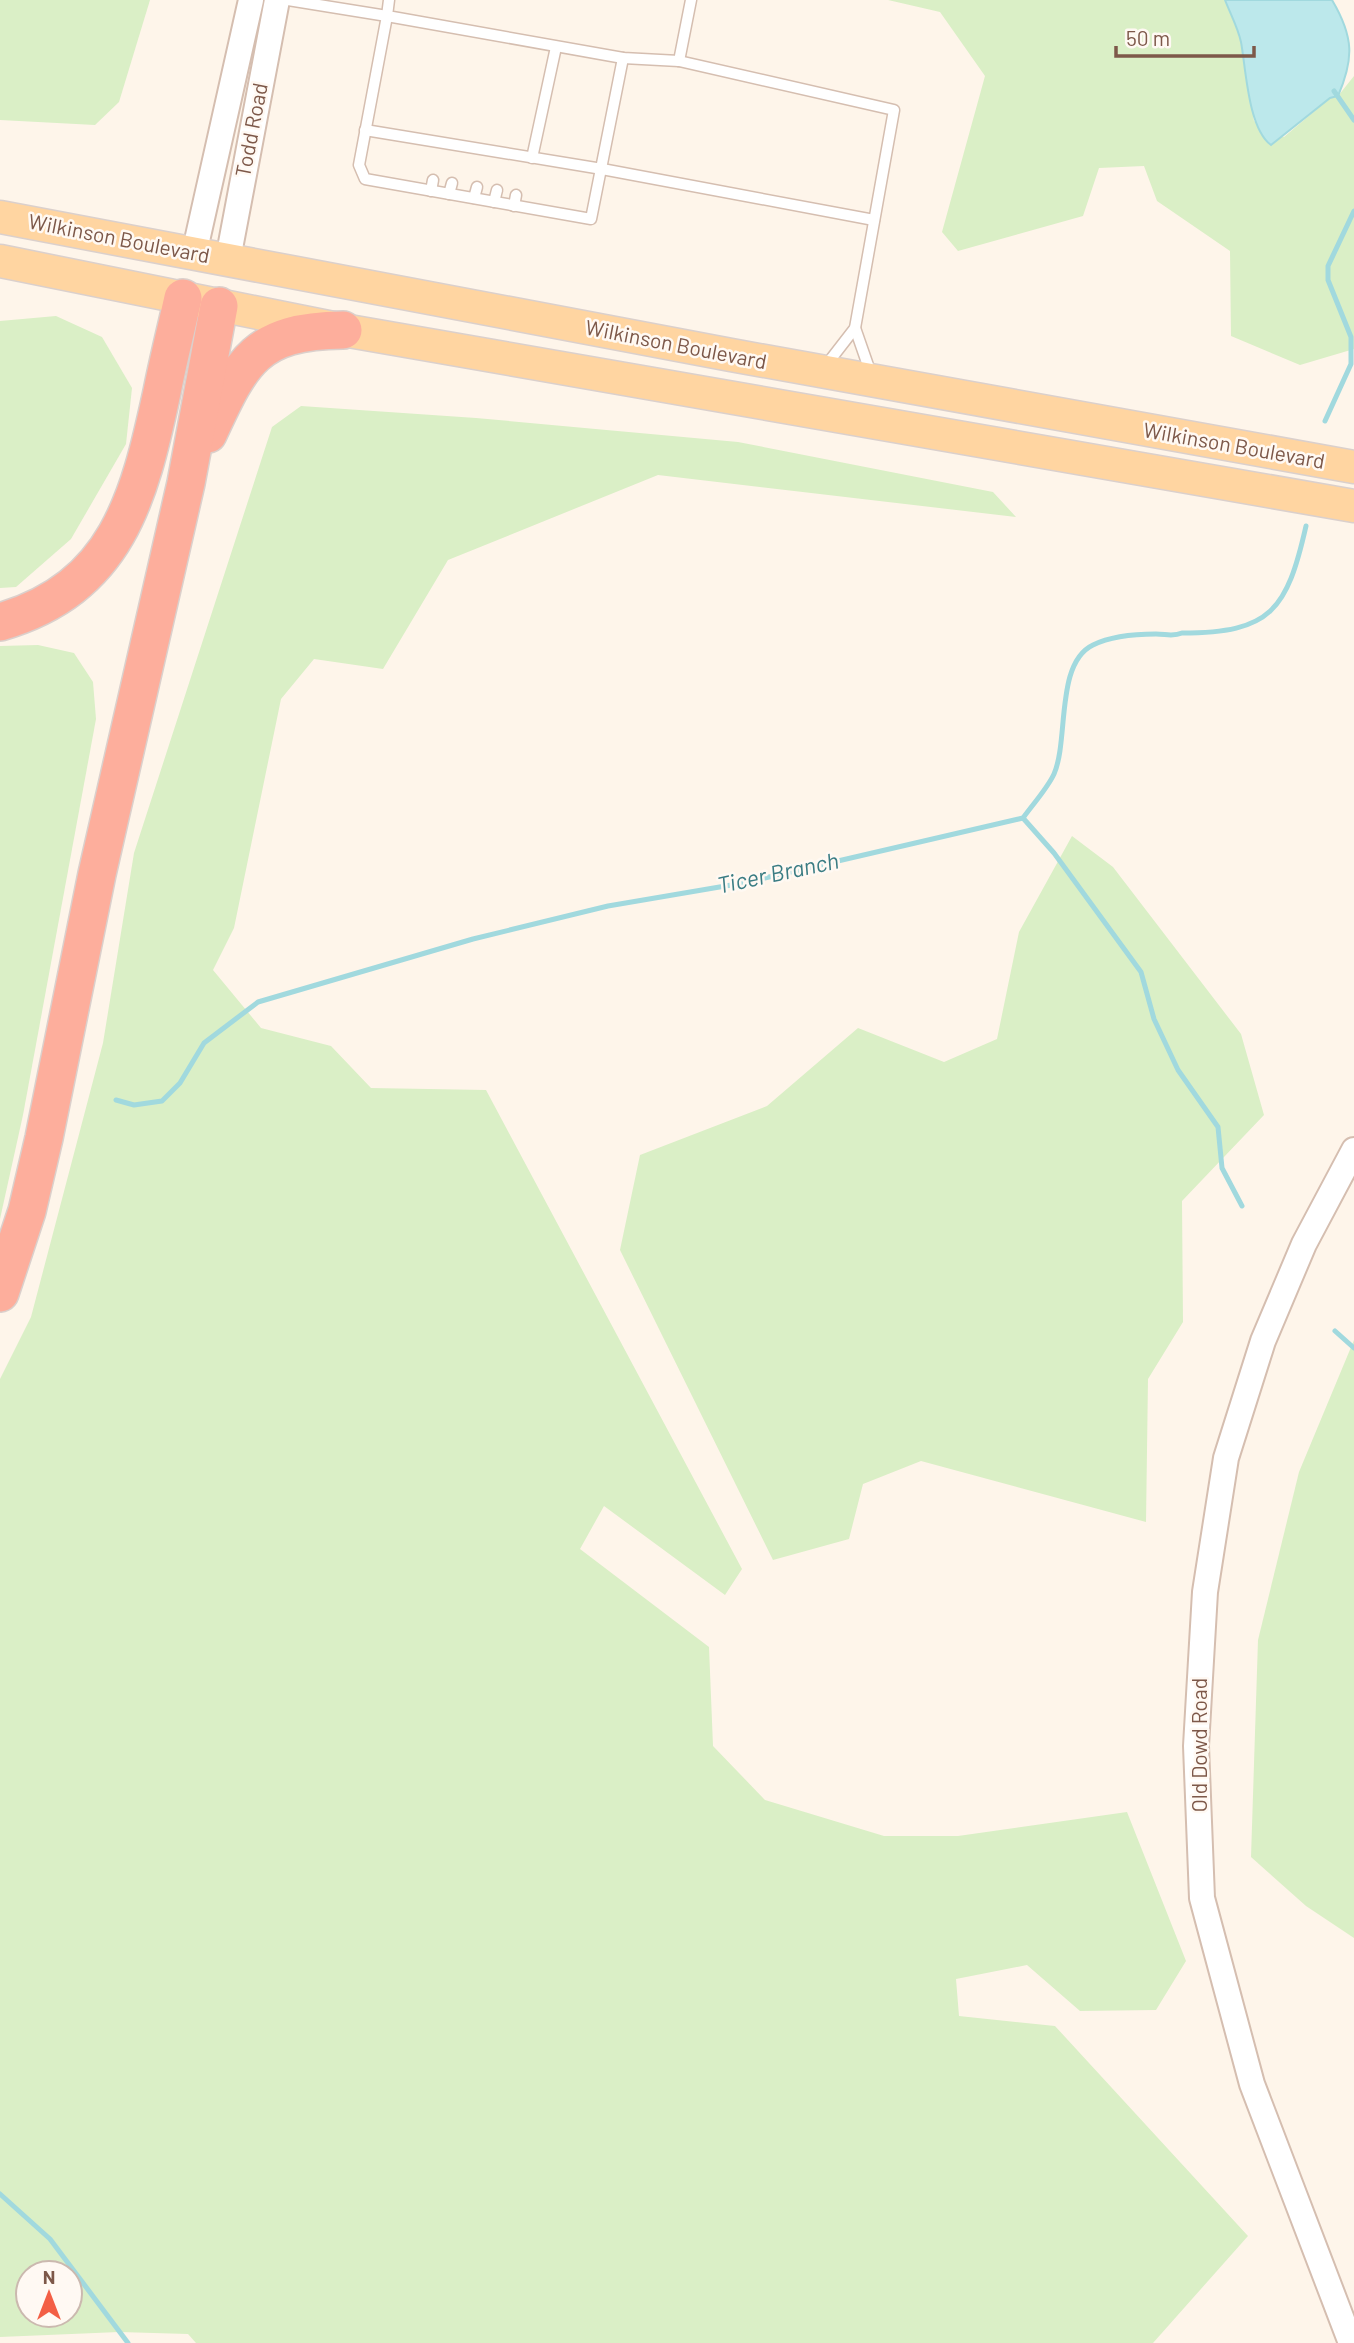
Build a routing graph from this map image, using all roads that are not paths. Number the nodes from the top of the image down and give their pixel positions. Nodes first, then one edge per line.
1 (251, 0) edge
2 (277, 0) edge
3 (288, 0) edge
4 (389, 0) edge
5 (691, 0) edge
6 (387, 16) junction
7 (556, 47) junction
8 (622, 58) junction
9 (679, 61) junction
10 (365, 130) junction
11 (527, 160) junction
12 (545, 160) junction
13 (602, 169) junction
14 (543, 171) dead end
15 (477, 187) dead end
16 (497, 190) dead end
17 (474, 198) junction
18 (494, 202) junction
19 (0, 217) edge
20 (874, 220) junction
21 (194, 254) junction
22 (228, 259) junction
23 (0, 261) edge
24 (183, 298) junction
25 (219, 306) junction
26 (855, 328) junction
27 (343, 330) junction
28 (821, 372) junction
29 (873, 381) junction
30 (1354, 467) edge
31 (186, 483) junction
32 (1354, 506) edge
33 (0, 622) edge
34 (1354, 1150) edge
35 (0, 1293) edge
36 (1352, 2343) edge

1 - 21 street, Todd Road
2 - 22 street, Todd Road
3 - 6 lane
4 - 6 lane
5 - 9 lane
6 - 7 lane
6 - 10 lane
7 - 8 lane
7 - 11 lane
8 - 9 lane
8 - 13 lane
9 - 20 lane
10 - 11 lane
10 - 17 lane
11 - 12 lane
12 - 13 lane
12 - 14 lane
13 - 18 lane
13 - 20 lane
15 - 17 lane
16 - 18 lane
17 - 18 lane
19 - 21 main road, Wilkinson Boulevard
20 - 26 lane
21 - 22 main road, Wilkinson Boulevard
21 - 24 main road
22 - 25 main road
22 - 28 main road, Wilkinson Boulevard
23 - 24 main road, Wilkinson Boulevard
24 - 25 main road, Wilkinson Boulevard
24 - 33 highway
25 - 27 main road, Wilkinson Boulevard
25 - 31 highway
26 - 28 lane
26 - 29 lane
27 - 31 highway
27 - 32 main road, Wilkinson Boulevard
28 - 29 main road, Wilkinson Boulevard
29 - 30 main road, Wilkinson Boulevard
31 - 35 highway
34 - 36 street, Old Dowd Road

